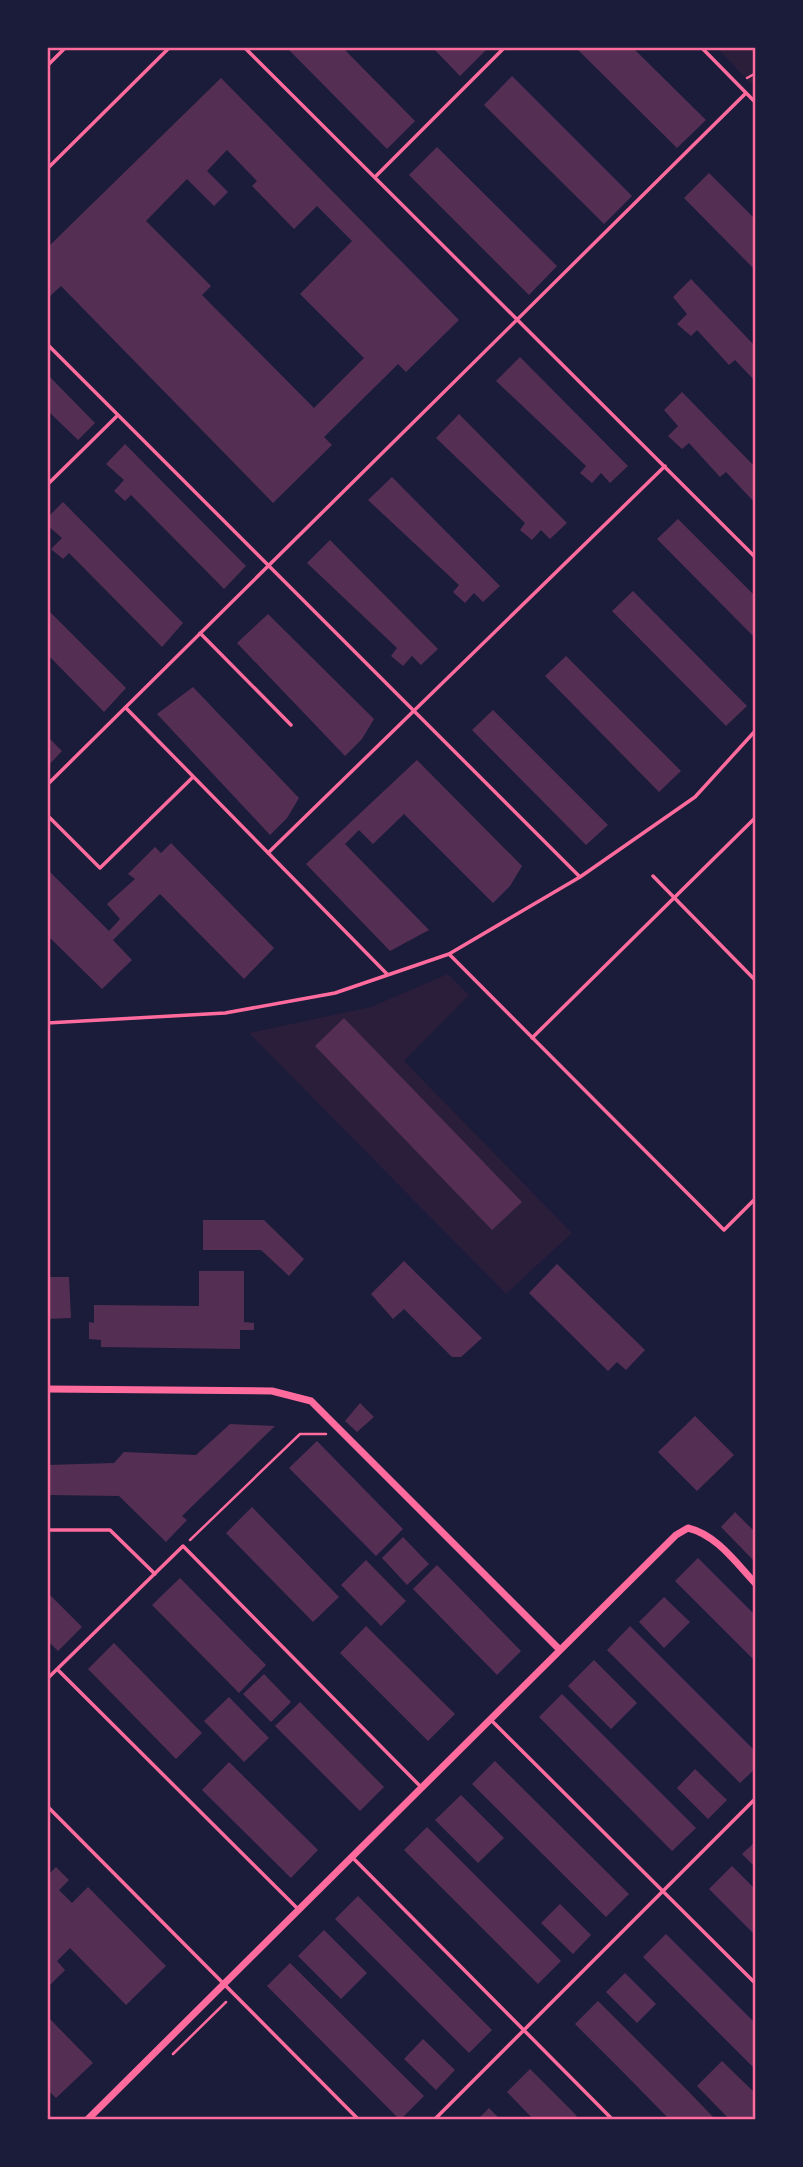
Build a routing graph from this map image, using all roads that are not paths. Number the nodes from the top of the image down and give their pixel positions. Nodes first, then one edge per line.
1 (66, 47) edge
2 (170, 47) edge
3 (244, 47) edge
4 (505, 47) edge
5 (701, 47) edge
6 (47, 66) edge
7 (746, 93) junction
8 (756, 103) edge
9 (47, 169) edge
10 (375, 177) junction
11 (518, 318) junction
12 (47, 344) edge
13 (118, 415) junction
14 (665, 466) junction
15 (47, 485) edge
16 (756, 558) edge
17 (268, 565) junction
18 (200, 633) junction
19 (126, 708) junction
20 (415, 709) junction
21 (291, 725) dead end
22 (756, 730) edge
23 (193, 777) junction
24 (47, 785) edge
25 (47, 815) edge
26 (756, 817) edge
27 (268, 853) junction
28 (653, 876) dead end
29 (580, 877) junction
30 (674, 898) junction
31 (449, 954) junction
32 (387, 974) junction
33 (756, 981) edge
34 (47, 1023) edge
35 (532, 1038) junction
36 (756, 1198) edge
37 (47, 1389) edge
38 (47, 1530) edge
39 (155, 1574) junction
40 (756, 1584) edge
41 (560, 1650) junction
42 (57, 1670) junction
43 (47, 1679) edge
44 (491, 1720) junction
45 (423, 1788) junction
46 (756, 1798) edge
47 (47, 1806) edge
48 (353, 1858) junction
49 (664, 1891) junction
50 (300, 1910) junction
51 (756, 1984) edge
52 (225, 1986) junction
53 (524, 2031) junction
54 (87, 2120) edge
55 (359, 2120) edge
56 (434, 2120) edge
57 (613, 2120) edge

1 - 6 lane
2 - 9 lane
3 - 10 lane
4 - 10 lane
5 - 7 lane
7 - 8 lane
7 - 11 lane
10 - 11 lane
11 - 14 lane
11 - 17 lane
12 - 13 lane
13 - 15 lane
13 - 17 lane
14 - 16 lane
14 - 20 lane
17 - 18 lane
17 - 20 lane
18 - 19 lane
18 - 21 lane
19 - 23 lane
19 - 24 lane
20 - 27 lane
20 - 29 lane
22 - 29 lane
23 - 25 lane
23 - 27 lane
26 - 30 lane
27 - 32 lane
28 - 30 lane
29 - 31 lane
30 - 33 lane
30 - 35 lane
31 - 32 lane
31 - 35 lane
32 - 34 lane
35 - 36 lane
37 - 41 street
38 - 39 lane
39 - 42 lane
39 - 45 lane
40 - 41 street
41 - 44 street
42 - 43 lane
42 - 50 lane
44 - 45 street
44 - 49 lane
45 - 48 street
46 - 49 lane
47 - 52 lane
48 - 50 street
48 - 53 lane
49 - 51 lane
49 - 53 lane
50 - 52 street
52 - 54 street
52 - 55 lane
53 - 56 lane
53 - 57 lane

